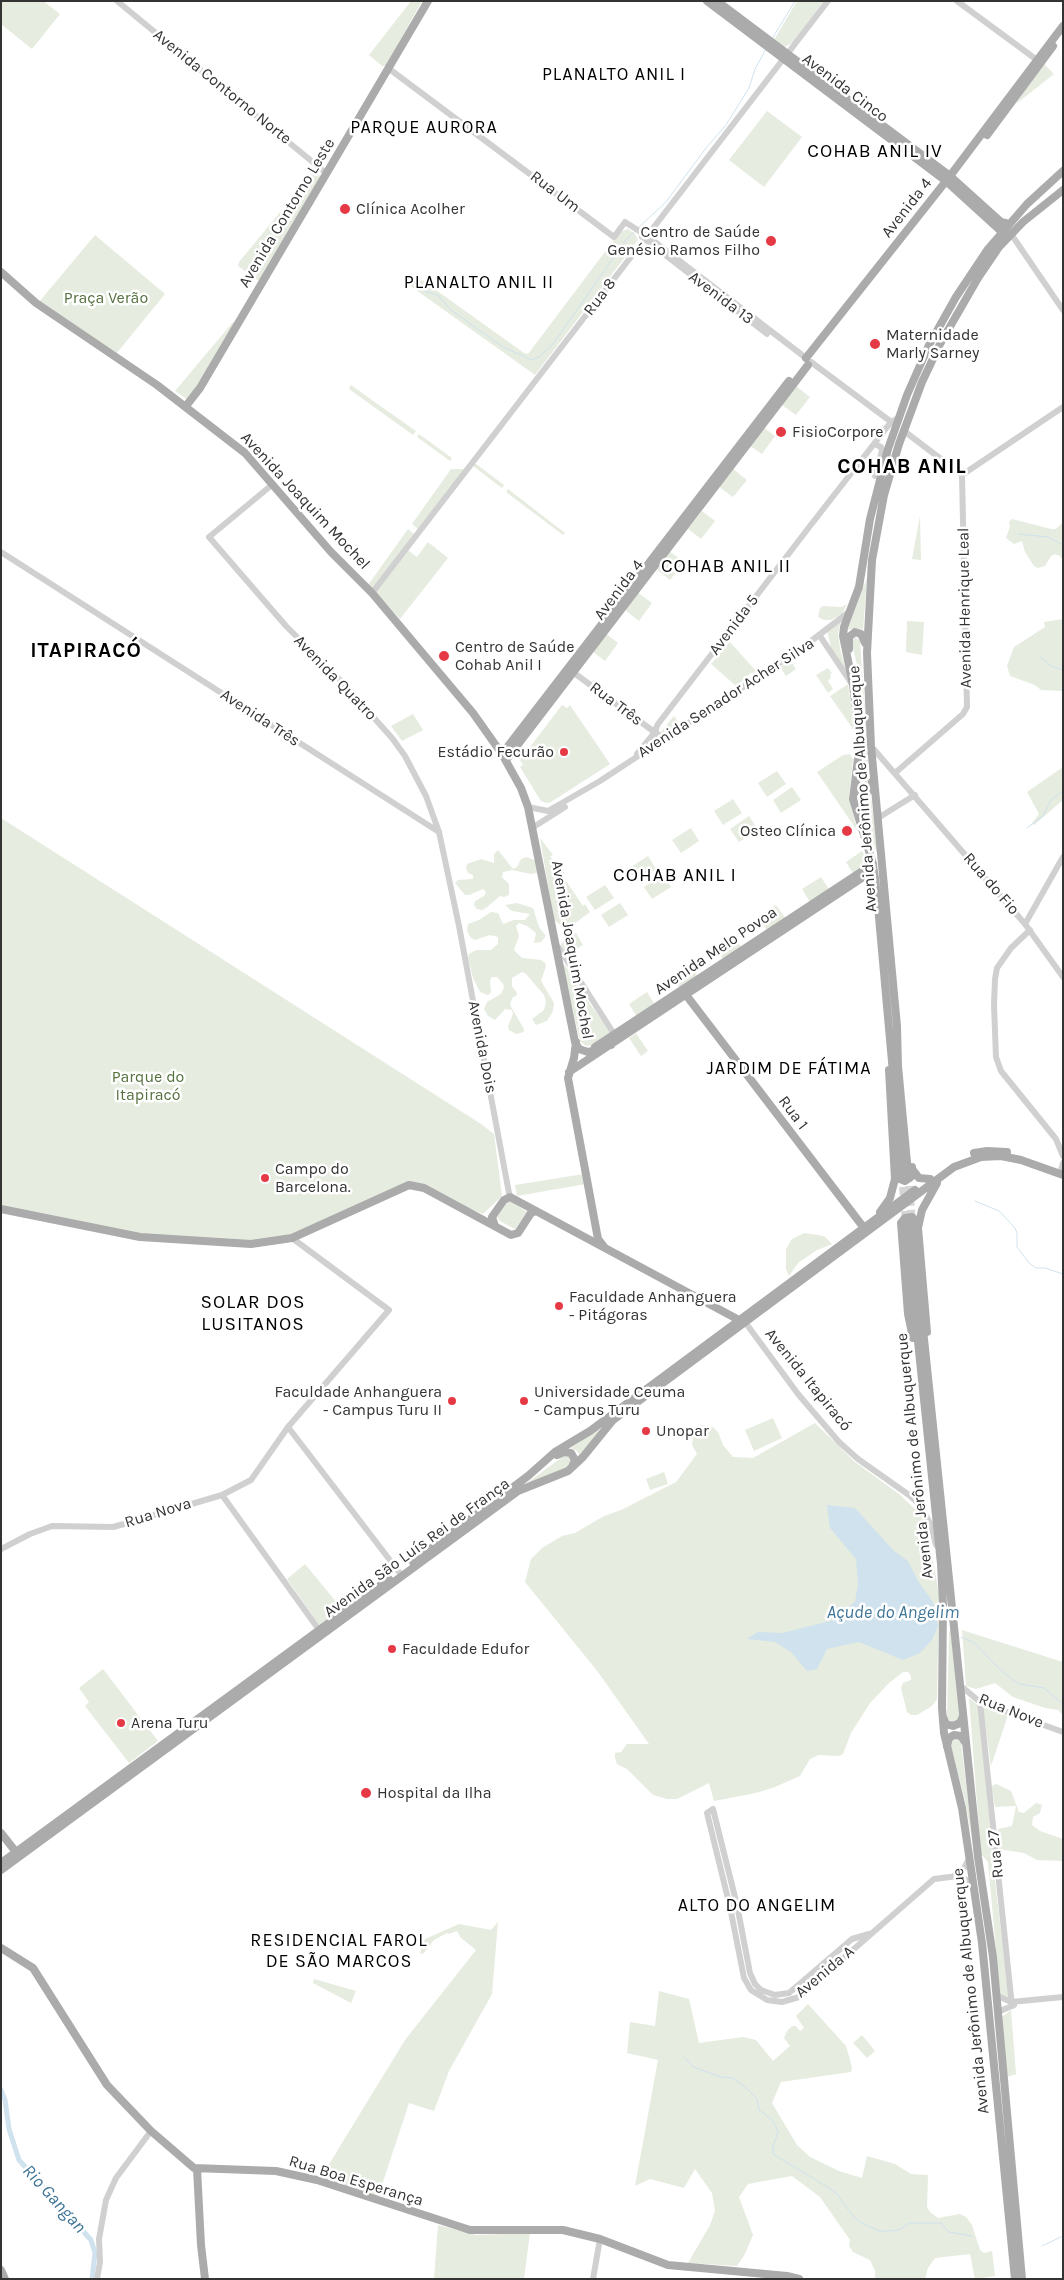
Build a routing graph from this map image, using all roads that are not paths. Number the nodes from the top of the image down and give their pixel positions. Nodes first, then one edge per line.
1 (117, 1) edge
2 (427, 1) edge
3 (707, 1) edge
4 (717, 1) edge
5 (828, 1) edge
6 (957, 1) edge
7 (964, 1) edge
8 (1063, 26) edge
9 (1063, 33) edge
10 (760, 37) junction
11 (786, 57) junction
12 (1040, 59) junction
13 (388, 68) junction
14 (1063, 171) edge
15 (326, 173) junction
16 (950, 180) junction
17 (1063, 190) edge
18 (625, 222) joint
19 (1010, 224) junction
20 (1002, 232) junction
21 (1011, 234) junction
22 (646, 238) junction
23 (1, 272) edge
24 (1063, 310) edge
25 (807, 361) junction
26 (1063, 407) edge
27 (189, 409) junction
28 (894, 424) junction
29 (904, 431) junction
30 (875, 444) junction
31 (962, 475) junction
32 (875, 476) dead end
33 (273, 484) junction
34 (1, 552) edge
35 (372, 593) junction
36 (849, 612) junction
37 (822, 633) junction
38 (867, 653) junction
39 (571, 670) junction
40 (853, 685) junction
41 (654, 733) junction
42 (664, 739) junction
43 (871, 746) junction
44 (505, 758) junction
45 (633, 759) junction
46 (872, 761) junction
47 (858, 764) junction
48 (895, 773) junction
49 (600, 781) junction
50 (914, 795) junction
51 (530, 808) junction
52 (878, 818) junction
53 (534, 828) junction
54 (439, 832) junction
55 (1063, 857) edge
56 (873, 864) junction
57 (875, 878) junction
58 (1025, 924) junction
59 (1030, 930) junction
60 (559, 948) junction
61 (1063, 977) edge
62 (684, 992) junction
63 (575, 1038) junction
64 (890, 1038) junction
65 (614, 1041) junction
66 (568, 1073) junction
67 (1063, 1156) edge
68 (894, 1165) junction
69 (1062, 1170) edge
70 (907, 1171) junction
71 (941, 1177) junction
72 (930, 1179) junction
73 (508, 1199) junction
74 (498, 1207) junction
75 (1, 1209) edge
76 (532, 1211) junction
77 (467, 1212) junction
78 (879, 1223) junction
79 (495, 1226) junction
80 (912, 1226) junction
81 (864, 1228) junction
82 (901, 1233) junction
83 (292, 1238) junction
84 (596, 1241) junction
85 (742, 1321) junction
86 (925, 1366) junction
87 (288, 1427) junction
88 (572, 1468) junction
89 (534, 1470) junction
90 (222, 1495) junction
91 (1, 1549) edge
92 (941, 1564) junction
93 (400, 1572) junction
94 (321, 1633) junction
95 (961, 1686) junction
96 (980, 1702) junction
97 (942, 1708) junction
98 (963, 1712) junction
99 (1063, 1732) edge
100 (966, 1746) junction
101 (947, 1750) junction
102 (1, 1833) edge
103 (16, 1852) junction
104 (969, 1856) junction
105 (1, 1862) edge
106 (1, 1870) edge
107 (954, 1876) junction
108 (974, 1888) junction
109 (869, 1934) junction
110 (982, 1943) junction
111 (1, 1948) edge
112 (996, 1995) junction
113 (1063, 1998) edge
114 (1012, 2004) junction
115 (998, 2012) junction
116 (149, 2129) junction
117 (196, 2169) junction
118 (600, 2239) junction
119 (1, 2270) edge
120 (4, 2279) edge
121 (97, 2279) edge
122 (205, 2279) edge
123 (593, 2279) edge
124 (798, 2279) edge
125 (1015, 2279) edge
126 (1022, 2279) edge

1 - 15 street, Avenida Contorno Norte
2 - 13 main road, Avenida Contorno Leste
3 - 10 main road, Avenida Cinco
4 - 10 main road, Avenida Cinco
5 - 11 street, Rua 8
6 - 12 street
7 - 12 street
8 - 12 main road, Avenida 4
9 - 12 main road, Avenida 4
10 - 11 main road, Avenida Cinco
11 - 16 main road, Avenida Cinco
11 - 22 street, Rua 8
12 - 16 main road, Avenida 4
13 - 15 main road, Avenida Contorno Leste
13 - 18 street, Rua Um
14 - 19 main road, Avenida Jerônimo de Albuquerque
15 - 27 main road, Avenida Contorno Leste
16 - 19 main road, Avenida Cinco
16 - 20 main road, Avenida Cinco
16 - 25 main road, Avenida 4
17 - 21 main road, Avenida Jerônimo de Albuquerque
18 - 22 street, Avenida 13
19 - 20 main road, Avenida Jerônimo de Albuquerque
20 - 21 main road
20 - 28 main road, Avenida Jerônimo de Albuquerque
21 - 24 street
21 - 29 main road, Avenida Jerônimo de Albuquerque
22 - 25 street, Avenida 13
22 - 35 street, Rua 8
23 - 27 main road, Avenida Joaquim Mochel
25 - 28 street, Avenida 13
25 - 39 main road, Avenida 4
26 - 31 street
27 - 33 main road, Avenida Joaquim Mochel
28 - 30 street, Avenida 5
28 - 36 main road, Avenida Jerônimo de Albuquerque
29 - 31 street
29 - 38 main road, Avenida Jerônimo de Albuquerque
30 - 32 street
30 - 41 street, Avenida 5
31 - 48 street, Avenida Henrique Leal
33 - 35 main road, Avenida Joaquim Mochel
33 - 54 street, Avenida Quatro
34 - 54 street, Avenida Três
35 - 44 main road, Avenida Joaquim Mochel
36 - 37 street, Avenida Senador Acher Silva
36 - 40 main road, Avenida Jerônimo de Albuquerque
37 - 40 street
37 - 42 street, Avenida Senador Acher Silva
38 - 40 main road
38 - 43 main road, Avenida Jerônimo de Albuquerque
39 - 41 street, Rua Três
39 - 44 main road, Avenida 4
40 - 47 main road, Avenida Jerônimo de Albuquerque
41 - 42 street, Rua Três
41 - 45 street, Avenida 5
42 - 45 street, Avenida Senador Acher Silva
43 - 46 main road, Avenida Jerônimo de Albuquerque
43 - 48 street, Rua do Fio
44 - 51 main road, Avenida Joaquim Mochel
45 - 49 street, Avenida Senador Acher Silva
46 - 47 main road
46 - 52 main road, Avenida Jerônimo de Albuquerque
47 - 56 main road, Avenida Jerônimo de Albuquerque
48 - 50 street, Rua do Fio
49 - 51 street, Avenida Senador Acher Silva
49 - 53 street, Avenida Senador Acher Silva
50 - 52 street
50 - 58 street, Rua do Fio
51 - 53 main road, Avenida Joaquim Mochel
52 - 70 main road, Avenida Jerônimo de Albuquerque
53 - 60 main road, Avenida Joaquim Mochel
53 - 63 main road, Avenida Joaquim Mochel
54 - 73 street, Avenida Dois
55 - 58 street
56 - 57 main road, Avenida Jerônimo de Albuquerque
56 - 62 main road, Avenida Melo Povoa
57 - 62 main road, Avenida Melo Povoa
57 - 64 main road, Avenida Jerônimo de Albuquerque
58 - 59 street, Rua do Fio
59 - 61 street, Rua do Fio
59 - 67 street
60 - 63 main road, Avenida Joaquim Mochel
60 - 65 street
62 - 65 main road, Avenida Melo Povoa
62 - 81 main road, Rua 1
63 - 65 main road, Avenida Melo Povoa
63 - 66 main road, Avenida Joaquim Mochel
64 - 68 main road
64 - 70 main road, Avenida Jerônimo de Albuquerque
65 - 66 main road, Avenida Melo Povoa
66 - 84 main road, Avenida Joaquim Mochel
68 - 70 main road
68 - 81 main road
69 - 71 main road, Avenida São Luís Rei de França
69 - 72 main road, Avenida São Luís Rei de França
70 - 72 main road
71 - 78 main road, Avenida São Luís Rei de França
71 - 80 main road
72 - 81 main road, Avenida São Luís Rei de França
73 - 74 main road
73 - 76 main road, Avenida Itapiracó
74 - 77 main road
74 - 79 main road
75 - 83 main road
76 - 79 main road
76 - 84 main road, Avenida Itapiracó
77 - 79 main road
77 - 83 main road
78 - 82 main road
78 - 85 main road, Avenida São Luís Rei de França
80 - 82 main road
80 - 86 main road
80 - 86 main road, Avenida Jerônimo de Albuquerque
81 - 85 main road, Avenida São Luís Rei de França
82 - 86 main road
83 - 87 street, Rua Nova
84 - 85 main road, Avenida Itapiracó
85 - 88 main road, Avenida São Luís Rei de França
85 - 89 main road, Avenida São Luís Rei de França
85 - 92 street, Avenida Itapiracó
86 - 92 main road, Avenida Jerônimo de Albuquerque
86 - 95 main road, Avenida Jerônimo de Albuquerque
87 - 90 street, Rua Nova
87 - 93 street
88 - 89 main road
88 - 94 main road, Avenida São Luís Rei de França
89 - 93 main road, Avenida São Luís Rei de França
90 - 91 street, Rua Nova
90 - 94 street
92 - 97 main road, Avenida Jerônimo de Albuquerque
93 - 94 main road, Avenida São Luís Rei de França
94 - 103 main road, Avenida São Luís Rei de França
94 - 106 main road, Avenida São Luís Rei de França
95 - 96 street, Rua Nove
95 - 98 main road, Avenida Jerônimo de Albuquerque
96 - 99 street, Rua Nove
96 - 114 street, Rua 27
97 - 98 main road
97 - 101 main road, Avenida Jerônimo de Albuquerque
98 - 100 main road, Avenida Jerônimo de Albuquerque
100 - 101 main road
100 - 112 main road, Avenida Jerônimo de Albuquerque
101 - 104 main road, Avenida Jerônimo de Albuquerque
102 - 103 main road
103 - 105 main road, Avenida São Luís Rei de França
104 - 107 street
104 - 108 main road, Avenida Jerônimo de Albuquerque
107 - 108 street
107 - 109 street, Avenida A
108 - 110 main road, Avenida Jerônimo de Albuquerque
109 - 109 street, Avenida A
110 - 115 main road
110 - 125 main road, Avenida Jerônimo de Albuquerque
111 - 116 main road
112 - 114 street
112 - 115 main road, Avenida Jerônimo de Albuquerque
113 - 114 street
114 - 115 street
115 - 126 main road, Avenida Jerônimo de Albuquerque
116 - 117 main road
116 - 121 street
117 - 118 main road, Rua Boa Esperança
117 - 122 main road
118 - 123 street
118 - 124 main road, Rua Boa Esperança
119 - 120 main road

